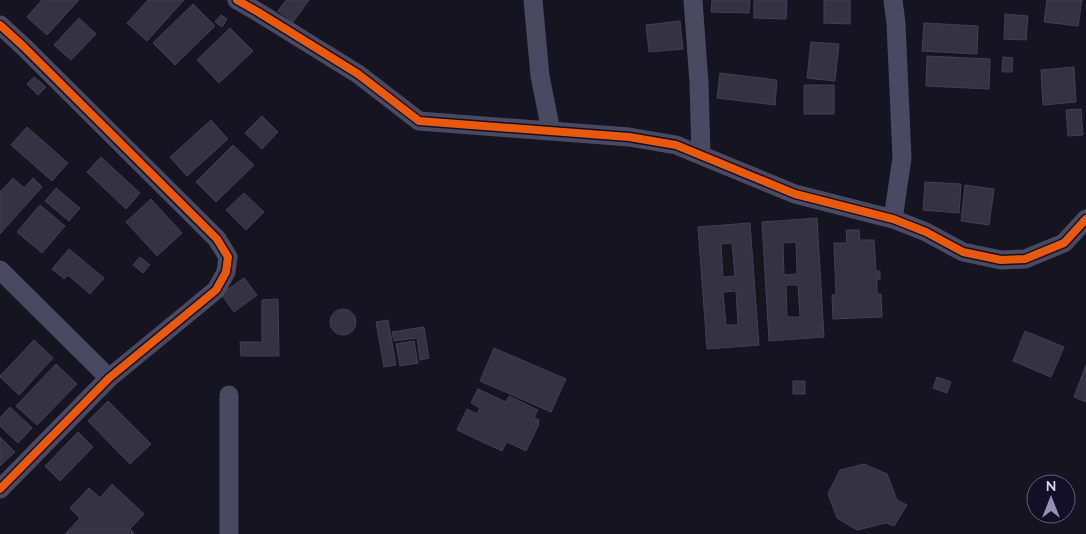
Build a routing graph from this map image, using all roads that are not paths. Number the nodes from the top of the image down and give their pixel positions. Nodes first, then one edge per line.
1 (237, 0) edge
2 (533, 0) edge
3 (693, 0) edge
4 (893, 0) edge
5 (0, 25) edge
6 (551, 131) junction
7 (701, 156) junction
8 (893, 219) junction
9 (1086, 219) edge
10 (0, 270) edge
11 (108, 378) junction
12 (230, 395) dead end
13 (0, 489) edge
14 (229, 534) edge

1 - 6 street
2 - 6 street
3 - 7 street
4 - 8 street
5 - 11 street
6 - 7 street
7 - 8 street
8 - 9 street
10 - 11 street
11 - 13 street
12 - 14 street

